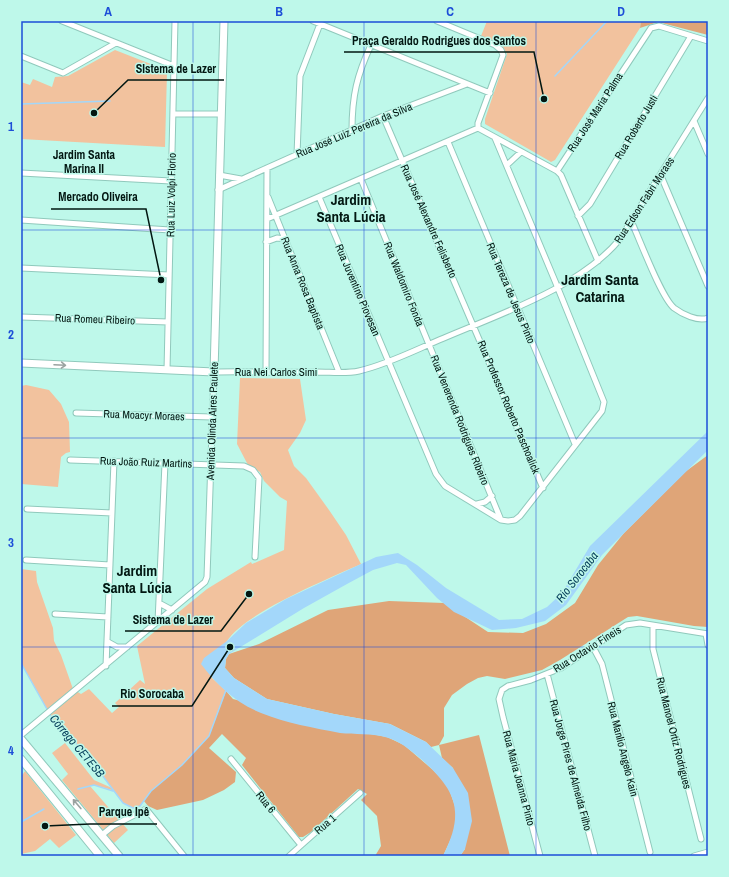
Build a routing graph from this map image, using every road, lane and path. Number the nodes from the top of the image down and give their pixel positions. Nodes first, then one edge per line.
1 (62, 21) edge
2 (175, 21) edge
3 (224, 21) edge
4 (313, 21) edge
5 (437, 21) edge
6 (320, 24) junction
7 (691, 36) junction
8 (708, 41) edge
9 (116, 43) junction
10 (371, 45) junction
11 (21, 56) edge
12 (174, 66) junction
13 (467, 84) junction
14 (490, 93) junction
15 (708, 98) edge
16 (173, 114) junction
17 (220, 114) junction
18 (383, 116) junction
19 (694, 121) junction
20 (478, 128) junction
21 (352, 130) junction
22 (495, 138) junction
23 (448, 142) junction
24 (521, 152) junction
25 (708, 154) edge
26 (297, 155) junction
27 (403, 161) junction
28 (507, 165) junction
29 (267, 168) junction
30 (557, 171) junction
31 (21, 173) edge
32 (219, 175) junction
33 (661, 176) junction
34 (361, 179) junction
35 (242, 180) junction
36 (172, 181) junction
37 (218, 190) junction
38 (267, 194) junction
39 (319, 197) junction
40 (276, 215) junction
41 (578, 216) junction
42 (266, 219) junction
43 (21, 220) edge
44 (632, 223) junction
45 (170, 230) junction
46 (286, 240) junction
47 (266, 242) junction
48 (598, 261) junction
49 (21, 268) edge
50 (170, 274) junction
51 (708, 286) edge
52 (558, 287) junction
53 (517, 307) junction
54 (21, 316) edge
55 (496, 316) joint
56 (708, 318) edge
57 (168, 322) junction
58 (474, 325) junction
59 (429, 344) junction
60 (388, 361) junction
61 (21, 363) edge
62 (167, 370) junction
63 (214, 372) junction
64 (339, 372) junction
65 (266, 373) junction
66 (76, 413) dead end
67 (212, 417) junction
68 (575, 444) junction
69 (70, 460) dead end
70 (114, 461) junction
71 (165, 463) junction
72 (211, 465) junction
73 (543, 488) junction
74 (492, 496) junction
75 (477, 504) junction
76 (27, 509) dead end
77 (112, 513) junction
78 (501, 520) junction
79 (255, 557) dead end
80 (26, 560) dead end
81 (110, 565) junction
82 (159, 603) junction
83 (172, 610) junction
84 (55, 614) dead end
85 (108, 617) junction
86 (158, 622) junction
87 (653, 626) junction
88 (707, 634) edge
89 (108, 642) junction
90 (708, 645) edge
91 (128, 647) junction
92 (593, 647) junction
93 (106, 666) junction
94 (547, 674) junction
95 (500, 699) joint
96 (21, 736) edge
97 (21, 739) edge
98 (21, 759) edge
99 (231, 759) dead end
100 (360, 793) dead end
101 (102, 836) junction
102 (701, 839) dead end
103 (301, 845) junction
104 (650, 852) dead end
105 (707, 854) edge
106 (100, 856) edge
107 (120, 856) edge
108 (184, 856) edge
109 (289, 856) edge
110 (540, 856) edge
111 (595, 856) edge
112 (694, 856) edge

1 - 9 street
2 - 12 street, Rua Luiz Volpi Florio
3 - 17 street, Avenida Olinda Aires Paulete
4 - 6 street
5 - 14 street
6 - 10 street
6 - 26 street
7 - 8 street, Rua José Maria Palma
7 - 30 street, Rua José Maria Palma
7 - 41 street, Rua Roberto Justi
9 - 11 street
9 - 12 street
10 - 13 street
10 - 21 street
12 - 16 street, Rua Luiz Volpi Florio
13 - 14 street
13 - 18 street, Rua José Luiz Pereira da Silva
14 - 20 street
15 - 19 street, Rua Edson Fabri Moraes
16 - 17 street
16 - 36 street, Rua Luiz Volpi Florio
17 - 32 street, Avenida Olinda Aires Paulete
18 - 21 street, Rua José Luiz Pereira da Silva
18 - 27 street, Rua José Alexandre Felisberto
19 - 25 street
19 - 33 street, Rua Edson Fabri Moraes
20 - 22 street
20 - 23 street
21 - 26 street, Rua José Luiz Pereira da Silva
22 - 24 street
22 - 28 street
23 - 27 street
23 - 53 street, Rua Tereza de Jesus Pinto
24 - 28 street
24 - 30 street
26 - 29 street, Rua José Luiz Pereira da Silva
27 - 34 street
27 - 58 street, Rua José Alexandre Felisberto
28 - 52 street
29 - 35 street, Rua José Luiz Pereira da Silva
29 - 38 street
30 - 41 street
31 - 36 street
32 - 35 street
32 - 37 street, Avenida Olinda Aires Paulete
33 - 44 street, Rua Edson Fabri Moraes
33 - 51 street
34 - 39 street
34 - 59 street, Rua Waldomiro Fonda
35 - 37 street, Rua José Luiz Pereira da Silva
36 - 45 street, Rua Luiz Volpi Florio
37 - 63 street, Avenida Olinda Aires Paulete
38 - 40 street, Rua Anna Rosa Baptista
38 - 42 street
39 - 40 street
39 - 60 street, Rua Juventino Piovesan
40 - 42 street
40 - 46 street, Rua Anna Rosa Baptista
41 - 48 street
42 - 47 street
43 - 45 street
44 - 48 street, Rua Edson Fabri Moraes
44 - 56 street
45 - 50 street, Rua Luiz Volpi Florio
46 - 47 street
46 - 64 street, Rua Anna Rosa Baptista
47 - 65 street
48 - 52 street, Rua Edson Fabri Moraes
49 - 50 street
50 - 57 street, Rua Luiz Volpi Florio
52 - 53 street, Rua Edson Fabri Moraes
52 - 68 street
53 - 55 street, Rua Edson Fabri Moraes
53 - 68 street, Rua Tereza de Jesus Pinto
54 - 57 street, Rua Romeu Ribeiro
55 - 58 street, Rua Nei Carlos Simi
57 - 62 street, Rua Luiz Volpi Florio
58 - 59 street, Rua Nei Carlos Simi
58 - 73 street, Rua Professor Roberto Paschoalick
59 - 60 street, Rua Nei Carlos Simi
59 - 74 street, Rua Venerenda Rodrigues Ribeiro
60 - 64 street, Rua Nei Carlos Simi
60 - 75 street, Rua Juventino Piovesan
61 -> 62 street, Rua Nei Carlos Simi
62 - 63 street, Rua Nei Carlos Simi
63 - 65 street, Rua Nei Carlos Simi
63 - 67 street, Avenida Olinda Aires Paulete
64 - 65 street, Rua Nei Carlos Simi
66 - 67 street, Rua Moacyr Moraes
67 - 72 street, Avenida Olinda Aires Paulete
68 - 73 street
69 - 70 street, Rua João Ruiz Martins
70 - 71 street, Rua João Ruiz Martins
70 - 77 street
71 - 72 street, Rua João Ruiz Martins
71 - 82 street
72 - 79 street, Rua João Ruiz Martins
72 - 83 street, Avenida Olinda Aires Paulete
73 - 78 street
74 - 75 street, Rua Venerenda Rodrigues Ribeiro
74 - 78 street, Rua Venerenda Rodrigues Ribeiro
75 - 78 street, Rua Juventino Piovesan
76 - 77 street
77 - 81 street
80 - 81 street
81 - 85 street
82 - 83 street
82 - 86 street
83 - 86 street, Avenida Olinda Aires Paulete
84 - 85 street
85 - 89 street
86 - 91 street, Avenida Olinda Aires Paulete
87 - 88 street, Rua Octavio Fineis
87 - 92 street, Rua Octavio Fineis
87 - 102 street, Rua Manoel Ortiz Rodrigues
88 - 90 street
89 - 91 street
89 - 93 street
91 - 93 street, Avenida Olinda Aires Paulete
92 - 94 street, Rua Octavio Fineis
92 - 104 street, Rua Manlio Angelo Kain
93 - 96 street, Avenida Olinda Aires Paulete
94 - 95 street, Rua Octavio Fineis
94 - 111 street, Rua Jorge Pires de Almeida Filho
95 - 110 street, Rua Maria Joanna Pinto
101 -> 97 street
98 - 106 street
99 - 103 street, Rua 6
100 - 103 street, Rua 1
101 - 107 street
101 - 108 street
103 - 109 street, Rua 1
105 - 112 street

